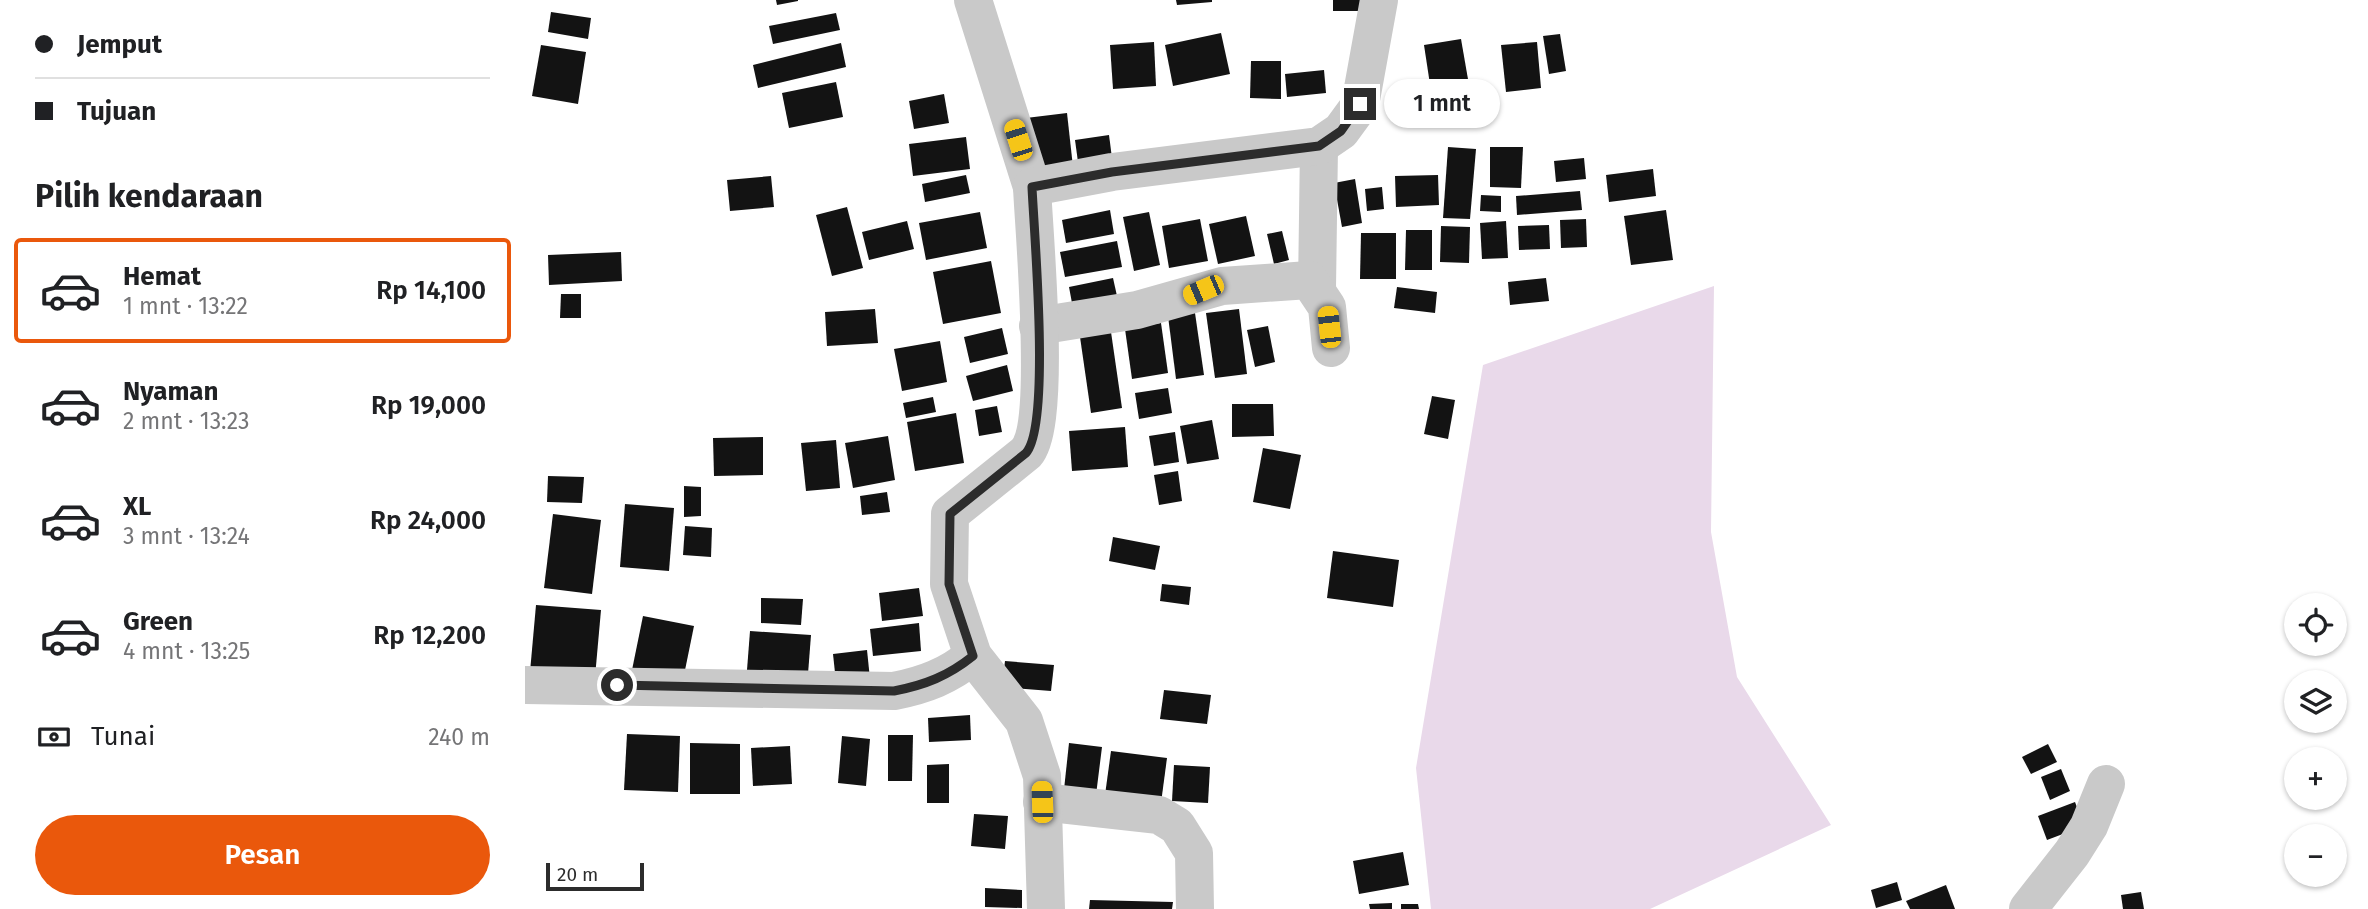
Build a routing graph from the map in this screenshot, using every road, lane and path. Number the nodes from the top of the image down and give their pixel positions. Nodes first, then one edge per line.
1 (973, 0) edge
2 (1379, 0) edge
3 (1319, 146) junction
4 (1032, 187) junction
5 (1317, 288) junction
6 (1038, 326) junction
7 (1331, 348) dead end
8 (973, 656) junction
9 (525, 685) edge
10 (2106, 784) dead end
11 (1042, 802) junction
12 (1045, 909) edge
13 (1195, 909) edge
14 (2028, 909) edge

1 - 4 street
2 - 3 street
3 - 4 street
3 - 5 street
4 - 6 street
5 - 6 street
5 - 7 street
6 - 8 street
8 - 9 street
8 - 11 street
10 - 14 street
11 - 12 street
11 - 13 street

